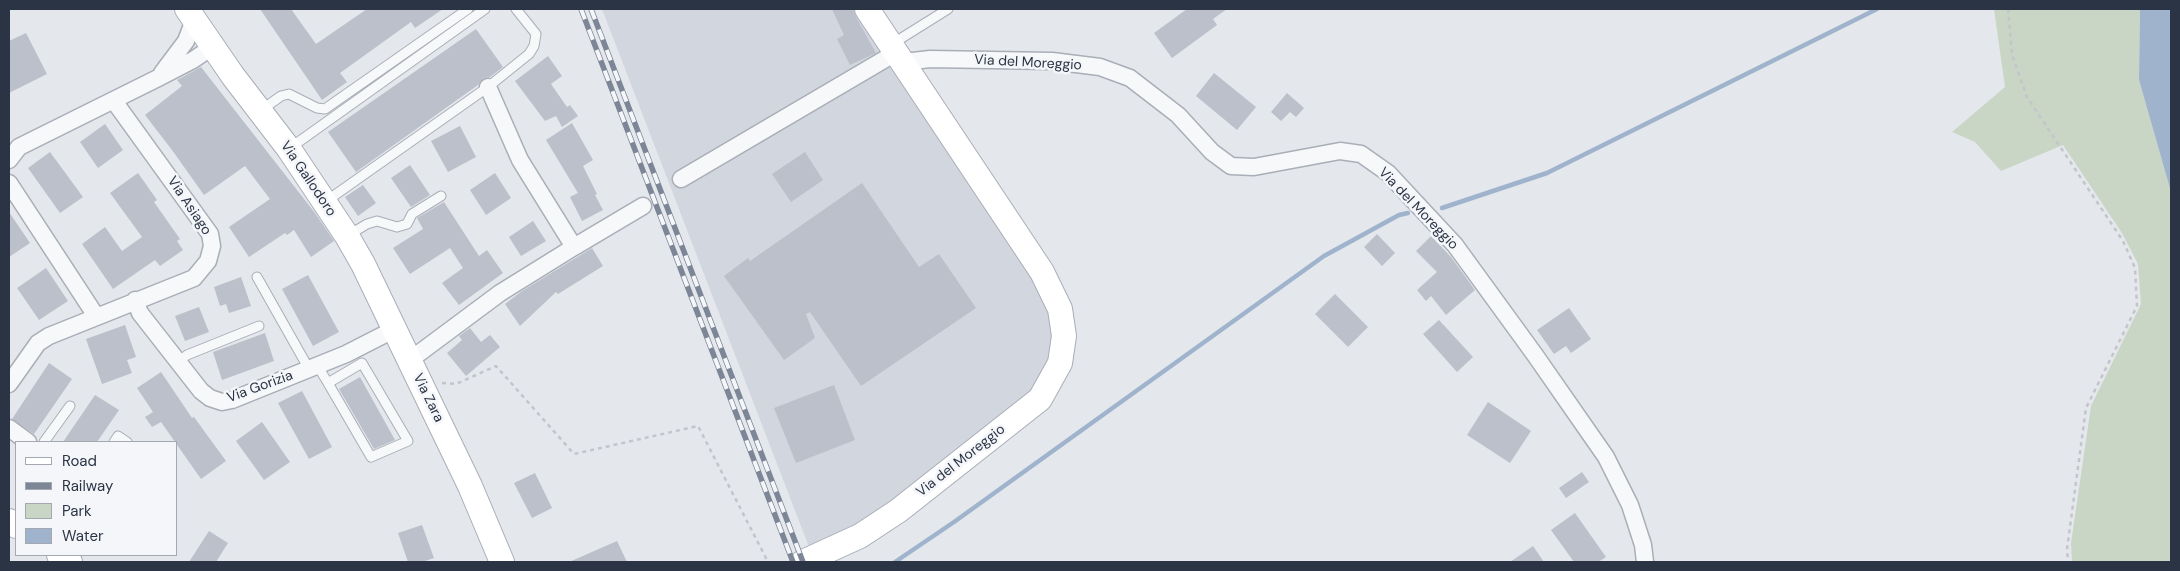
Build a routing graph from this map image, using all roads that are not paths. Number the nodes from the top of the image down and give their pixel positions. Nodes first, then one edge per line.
1 (468, 9) edge
2 (485, 9) edge
3 (516, 9) edge
4 (867, 9) edge
5 (948, 9) edge
6 (190, 14) edge
7 (212, 47) junction
8 (898, 53) junction
9 (158, 78) junction
10 (488, 87) junction
11 (114, 101) junction
12 (260, 111) junction
13 (289, 149) junction
14 (9, 160) edge
15 (681, 179) dead end
16 (9, 183) edge
17 (441, 196) dead end
18 (324, 202) junction
19 (643, 206) dead end
20 (347, 236) junction
21 (574, 247) junction
22 (257, 277) dead end
23 (135, 300) junction
24 (96, 316) junction
25 (259, 326) dead end
26 (395, 329) junction
27 (410, 360) junction
28 (178, 362) junction
29 (313, 367) junction
30 (328, 383) junction
31 (9, 384) edge
32 (70, 406) dead end
33 (9, 428) edge
34 (27, 441) edge
35 (45, 441) edge
36 (115, 441) edge
37 (126, 441) edge
38 (502, 562) edge
39 (804, 562) edge
40 (1645, 562) edge

1 - 12 lane
2 - 13 lane
3 - 10 lane
4 - 8 street
5 - 8 lane, Via del Moreggio
6 - 7 street, Via Gallodoro
6 - 9 street
7 - 9 street
7 - 12 street, Via Gallodoro
8 - 15 street, Via del Moreggio
8 - 39 street, Via del Moreggio
8 - 40 street, Via del Moreggio
9 - 11 street
10 - 18 lane
10 - 21 street
11 - 14 street
11 - 23 street, Via Asiago
12 - 13 street, Via Gallodoro
13 - 18 street, Via Gallodoro
16 - 24 street
17 - 20 lane
18 - 20 street, Via Gallodoro
19 - 21 street, Via Zara
20 - 26 street, Via Gallodoro
21 - 27 street, Via Zara
22 - 29 lane
23 - 24 street, Via Asiago
23 - 28 street, Via Gorizia
24 - 31 street, Via Asiago
25 - 28 lane
26 - 27 street, Via Gallodoro
26 - 29 street, Via Gorizia
27 - 38 street, Via Zara
28 - 29 street, Via Gorizia
29 - 30 lane
30 - 30 lane
32 - 35 lane
33 - 34 street
36 - 37 lane

